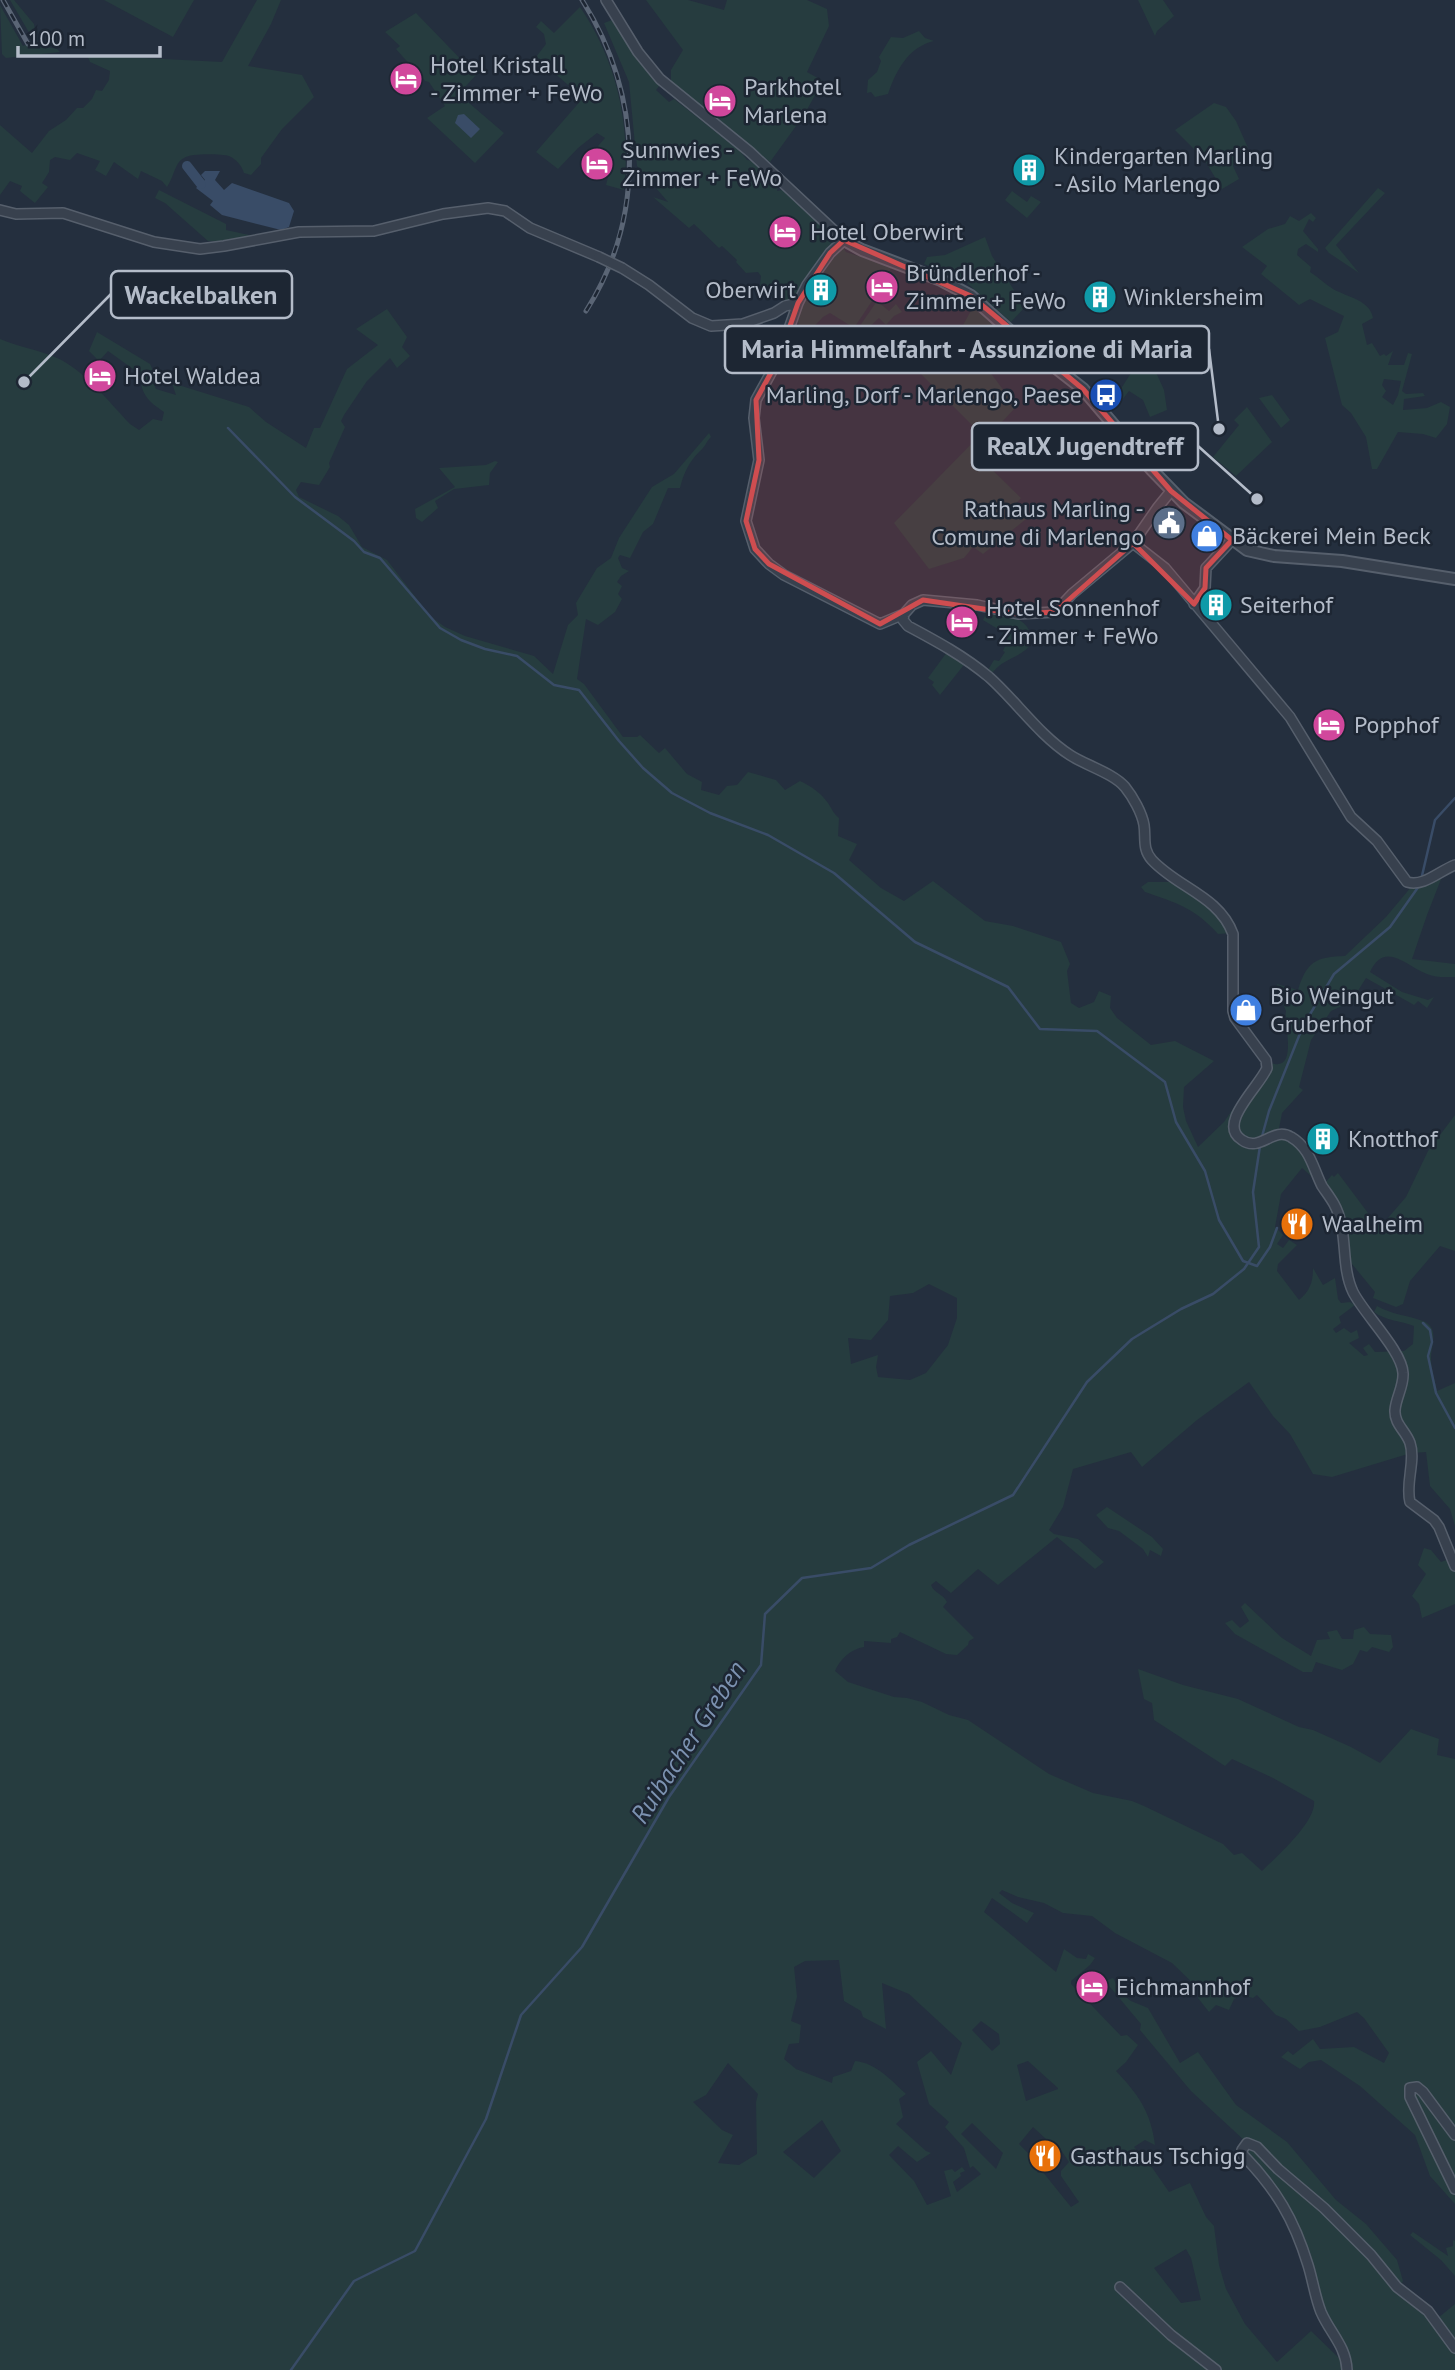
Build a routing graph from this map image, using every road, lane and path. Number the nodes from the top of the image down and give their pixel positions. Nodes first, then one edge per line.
1 (606, 0) edge
2 (0, 210) edge
3 (844, 240) junction
4 (798, 303) junction
5 (1171, 491) junction
6 (1232, 540) junction
7 (1133, 543) junction
8 (1455, 579) edge
9 (1194, 604) junction
10 (904, 614) junction
11 (1455, 865) edge
12 (1455, 1566) edge
13 (1455, 2135) edge
14 (1455, 2189) edge
15 (1120, 2287) dead end
16 (1455, 2347) edge
17 (1216, 2370) edge
18 (1347, 2370) edge

1 - 3 street
2 - 4 street, bridge
3 - 4 street
3 - 5 street
4 - 10 street
5 - 6 street
5 - 7 street
6 - 8 street
6 - 9 street
7 - 9 street
7 - 10 street
9 - 11 street
10 - 12 street
13 - 14 street
15 - 17 street
16 - 18 street

